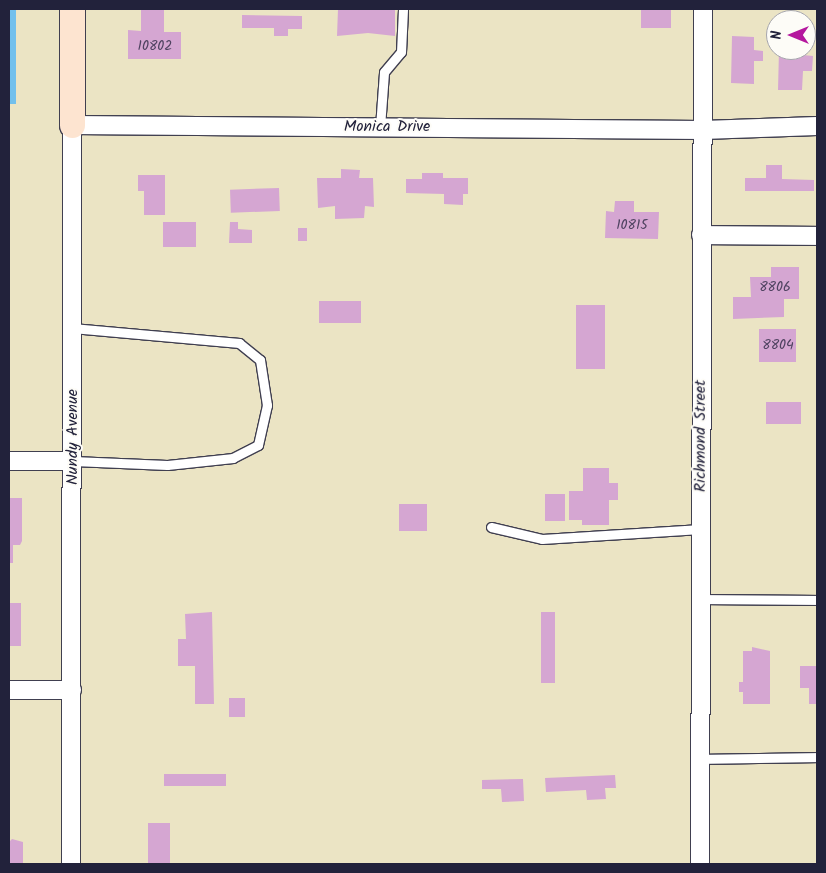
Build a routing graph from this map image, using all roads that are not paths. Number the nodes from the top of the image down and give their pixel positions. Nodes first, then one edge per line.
1 (72, 9) edge
2 (403, 9) edge
3 (703, 9) edge
4 (72, 125) junction
5 (817, 126) edge
6 (380, 127) junction
7 (703, 130) junction
8 (701, 235) junction
9 (817, 236) edge
10 (72, 328) junction
11 (9, 461) edge
12 (73, 461) junction
13 (490, 527) dead end
14 (701, 529) junction
15 (701, 599) junction
16 (817, 600) edge
17 (9, 690) edge
18 (72, 690) junction
19 (817, 757) edge
20 (700, 759) junction
21 (70, 864) edge
22 (700, 864) edge

1 - 4 street, Nundy Avenue
2 - 6 lane
3 - 7 street, Richmond Street
4 - 6 street, Monica Drive
4 - 10 street, Nundy Avenue
5 - 7 street, Monica Drive
6 - 7 street, Monica Drive
7 - 8 street, Richmond Street
8 - 9 street
8 - 14 street, Richmond Street
10 - 12 street, Nundy Avenue
10 - 12 lane
11 - 12 street
12 - 18 street, Nundy Avenue
13 - 14 lane
14 - 15 street, Richmond Street
15 - 16 lane
15 - 20 street, Richmond Street
17 - 18 street
18 - 21 street, Nundy Avenue
19 - 20 lane
20 - 22 street, Richmond Street

